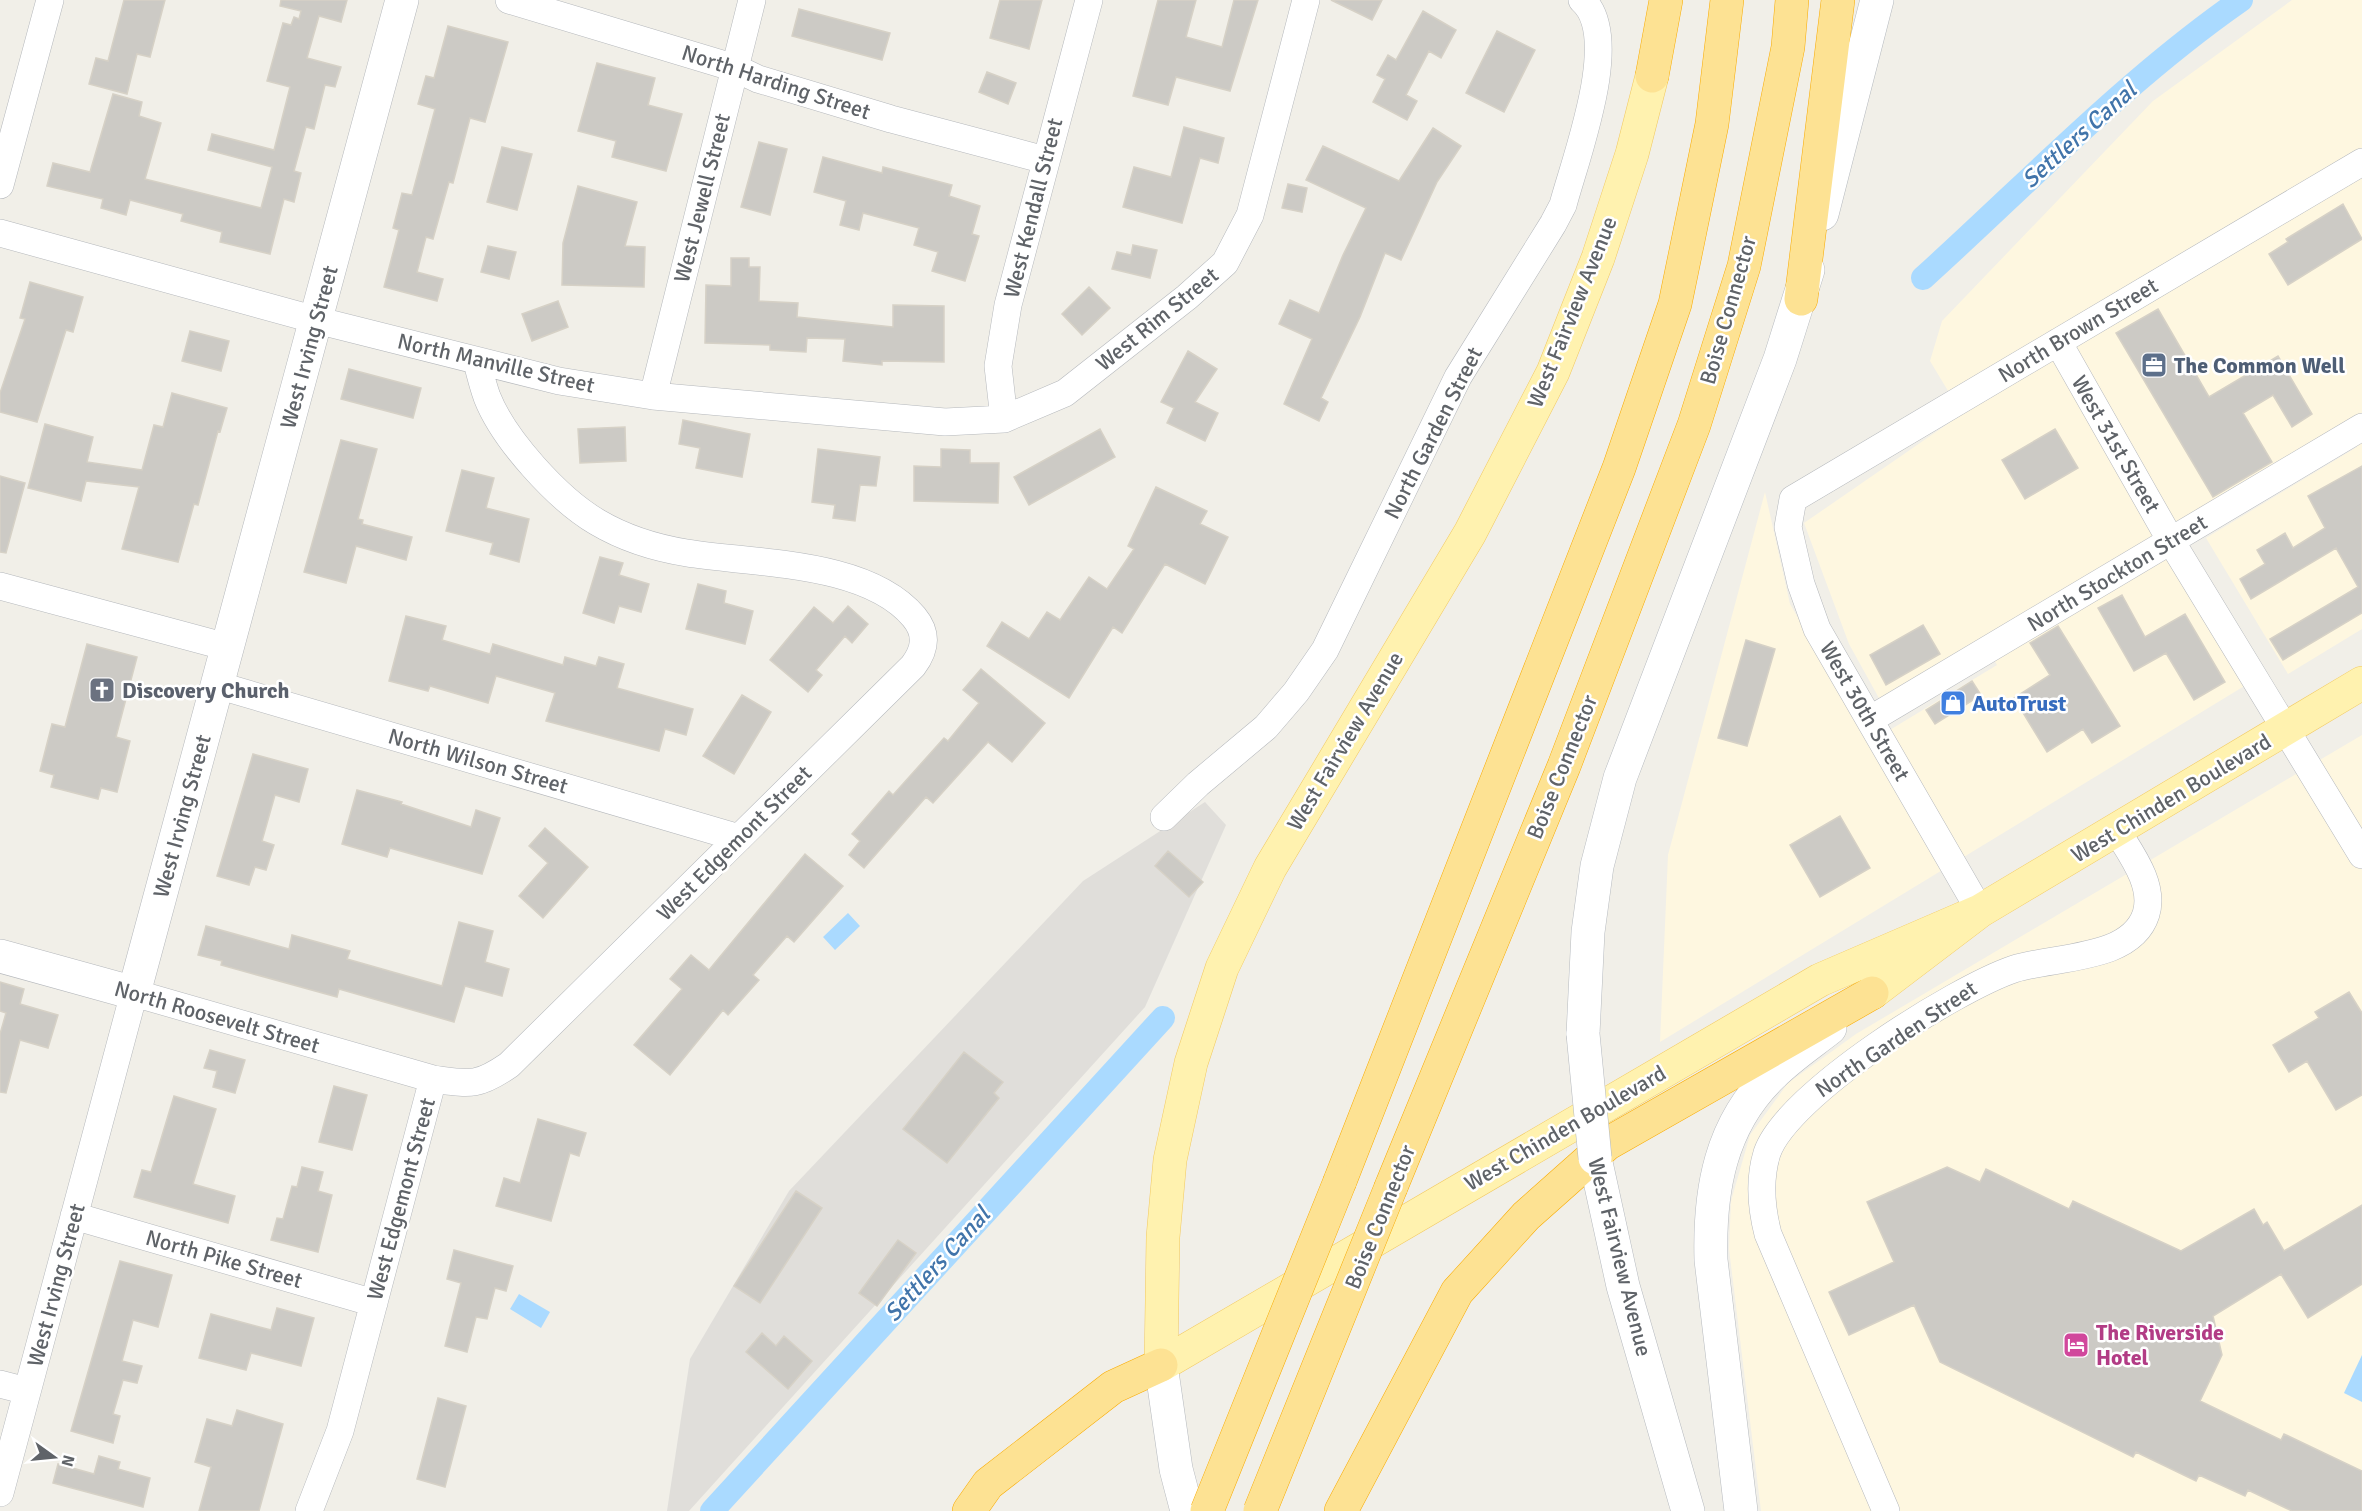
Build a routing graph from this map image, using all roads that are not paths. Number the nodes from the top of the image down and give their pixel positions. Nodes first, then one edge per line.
1 (50, 0) edge
2 (402, 0) edge
3 (509, 0) edge
4 (752, 0) edge
5 (1089, 0) edge
6 (1306, 0) edge
7 (1582, 0) edge
8 (1659, 0) edge
9 (1666, 0) edge
10 (1727, 0) edge
11 (1792, 0) edge
12 (1838, 0) edge
13 (1877, 0) edge
14 (735, 68) junction
15 (1652, 76) junction
16 (1045, 160) junction
17 (2362, 162) edge
18 (0, 185) edge
19 (0, 233) edge
20 (1801, 299) junction
21 (316, 320) junction
22 (2058, 342) junction
23 (477, 362) junction
24 (653, 396) junction
25 (1004, 419) junction
26 (2362, 428) edge
27 (1793, 499) joint
28 (2171, 541) junction
29 (0, 586) edge
30 (228, 647) junction
31 (2362, 683) edge
32 (217, 685) junction
33 (1871, 719) junction
34 (2287, 730) junction
35 (1164, 817) dead end
36 (2117, 831) junction
37 (739, 838) junction
38 (2362, 855) edge
39 (1980, 911) junction
40 (0, 956) edge
41 (134, 993) junction
42 (1872, 993) junction
43 (433, 1079) junction
44 (74, 1216) junction
45 (374, 1303) junction
46 (1161, 1365) junction
47 (0, 1384) edge
48 (27, 1391) junction
49 (0, 1493) edge
50 (309, 1511) edge
51 (969, 1511) edge
52 (1187, 1511) edge
53 (1207, 1511) edge
54 (1260, 1511) edge
55 (1341, 1511) edge
56 (1688, 1511) edge
57 (1741, 1511) edge
58 (1886, 1511) edge

1 - 18 street
2 - 21 main road, West Irving Street
3 - 14 street, North Harding Street
4 - 14 street, West Jewell Street
5 - 16 street, West Kendall Street
6 - 25 street, West Rim Street
7 - 35 street, North Garden Street
8 - 15 main road, West Fairview Avenue
9 - 15 highway
10 - 53 highway, bridge
11 - 54 highway, Boise Connector, bridge
12 - 20 highway
13 - 20 main road, West Fairview Avenue
14 - 16 street, North Harding Street
14 - 24 street, West Jewell Street
15 - 46 main road, West Fairview Avenue
16 - 25 street, West Kendall Street
17 - 22 street, North Brown Street
19 - 21 street, North Manville Street
20 - 56 main road, West Fairview Avenue, bridge
21 - 23 street, North Manville Street
21 - 30 main road, West Irving Street
22 - 27 street, North Brown Street
22 - 28 street, West 31st Street
23 - 24 street, North Manville Street
23 - 37 street, West Edgemont Street
24 - 25 street, North Manville Street
26 - 28 street, North Stockton Street
27 - 33 street, West 30th Street
28 - 33 street, North Stockton Street
28 - 34 street, West 31st Street
29 - 30 street
30 - 32 main road, West Irving Street
31 - 34 main road, West Chinden Boulevard
32 - 37 street, North Wilson Street
32 - 41 main road, West Irving Street
33 - 39 street, West 30th Street
34 - 36 main road, West Chinden Boulevard
34 - 38 street, West 31st Street
36 - 39 main road, West Chinden Boulevard
36 - 58 street, North Garden Street
37 - 43 street, West Edgemont Street
39 - 42 main road, West Chinden Boulevard
39 - 46 main road, West Chinden Boulevard
40 - 41 main road, North Roosevelt Street
41 - 43 street, North Roosevelt Street
41 - 44 street, West Irving Street
42 - 55 highway
42 - 57 main road, West Chinden Boulevard
43 - 45 street, West Edgemont Street
44 - 45 street, North Pike Street
44 - 48 street, West Irving Street
45 - 50 street, West Edgemont Street
46 - 51 highway
46 - 52 main road, West Fairview Avenue
47 - 48 street
48 - 49 street, West Irving Street

